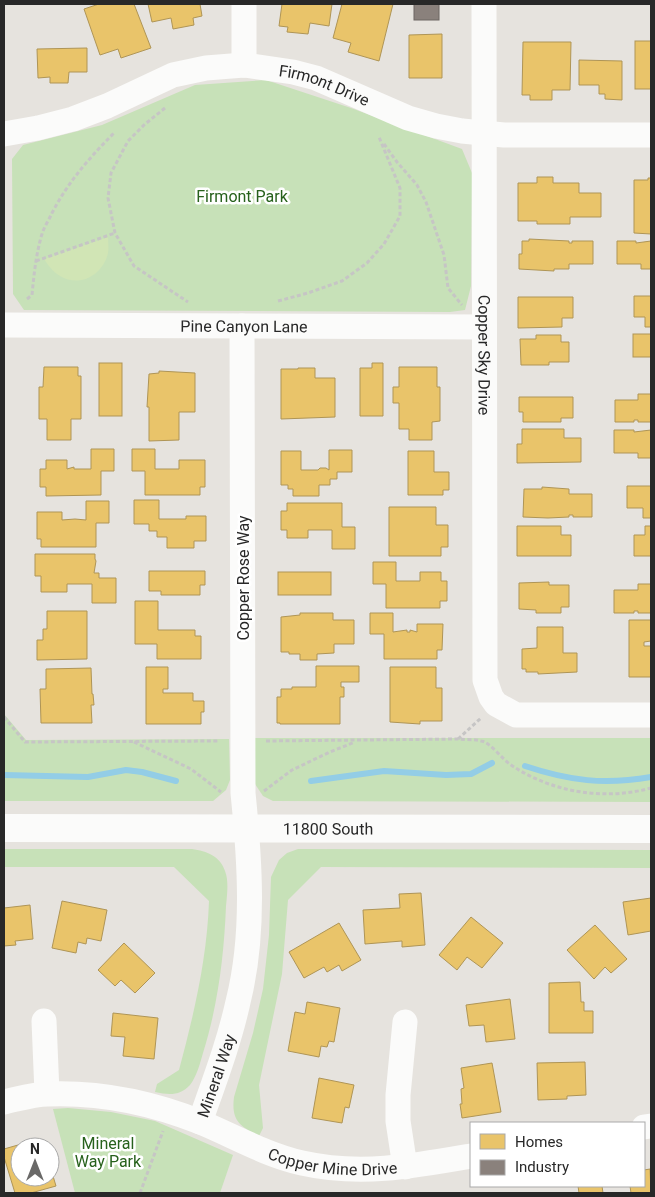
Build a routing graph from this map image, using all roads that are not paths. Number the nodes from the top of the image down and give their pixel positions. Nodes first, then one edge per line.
1 (244, 4) edge
2 (484, 4) edge
3 (244, 65) junction
4 (4, 134) edge
5 (484, 134) junction
6 (651, 134) edge
7 (4, 325) edge
8 (242, 326) junction
9 (484, 327) junction
10 (651, 715) edge
11 (4, 828) edge
12 (651, 828) edge
13 (247, 830) junction
14 (44, 1021) dead end
15 (405, 1022) dead end
16 (47, 1094) junction
17 (4, 1102) edge
18 (200, 1122) junction
19 (470, 1156) edge
20 (405, 1167) junction

1 - 3 street
2 - 5 street, Copper Sky Drive
3 - 4 street, Firmont Drive
3 - 5 street, Firmont Drive
5 - 6 street, Firmont Drive
5 - 9 street, Copper Sky Drive
7 - 8 street, Pine Canyon Lane
8 - 9 street, Pine Canyon Lane
8 - 13 street, Copper Rose Way
9 - 10 street, Copper Sky Drive
11 - 13 main road, 11800 South
12 - 13 main road, 11800 South
13 - 18 street, Mineral Way
14 - 16 street
15 - 20 street
16 - 17 street, Mineral Way
16 - 18 street, Mineral Way
18 - 20 street, Copper Mine Drive
19 - 20 street, Copper Mine Drive

